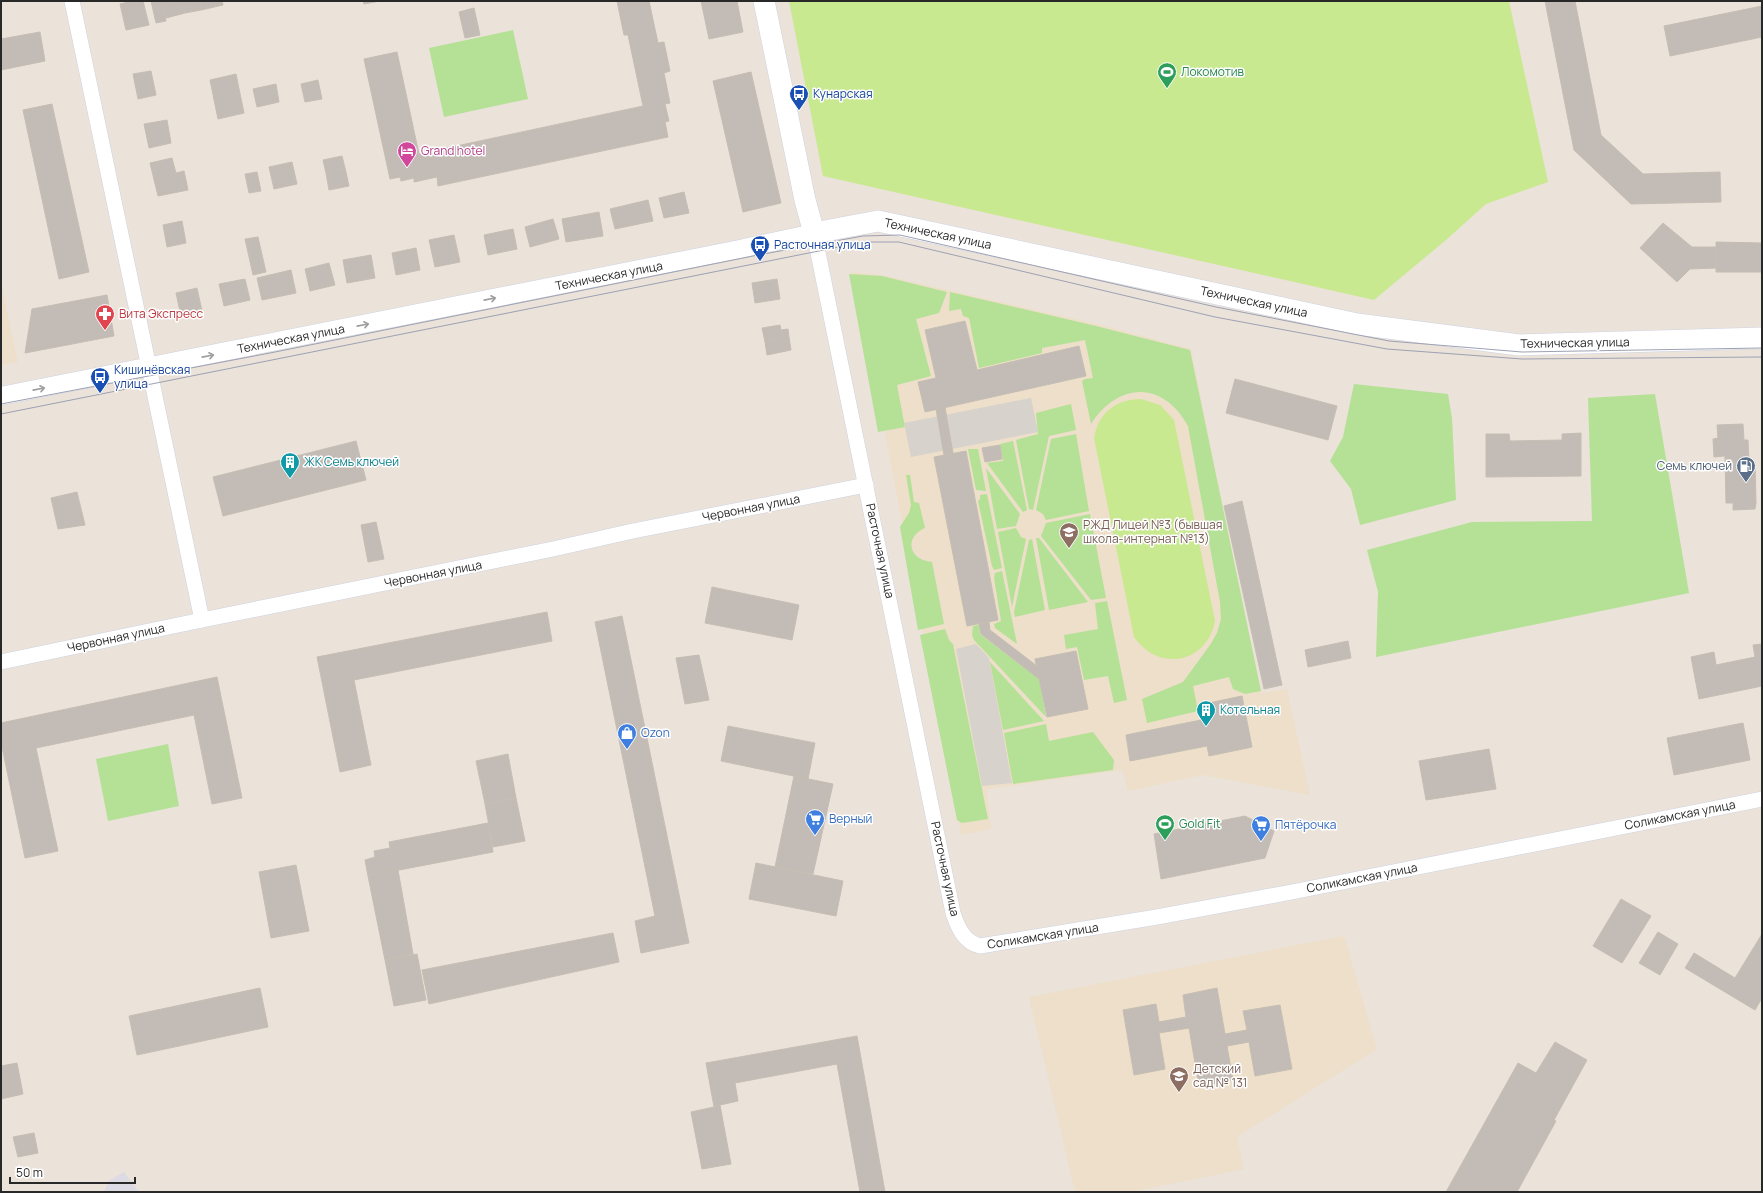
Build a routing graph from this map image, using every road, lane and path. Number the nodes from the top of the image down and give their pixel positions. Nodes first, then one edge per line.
1 (72, 1) edge
2 (764, 1) edge
3 (814, 233) junction
4 (1762, 338) edge
5 (148, 368) junction
6 (1, 396) edge
7 (866, 485) junction
8 (202, 620) junction
9 (1, 662) edge
10 (1762, 799) edge
11 (963, 936) joint

1 - 5 street
2 - 3 main road, Расточная улица
3 - 4 main road, Техническая улица
5 -> 3 street, Техническая улица
3 - 7 street, Расточная улица
6 -> 5 street, Техническая улица
5 - 8 street
7 - 8 street, Червонная улица
7 - 11 street, Расточная улица
8 - 9 street, Червонная улица
10 - 11 street, Соликамская улица

